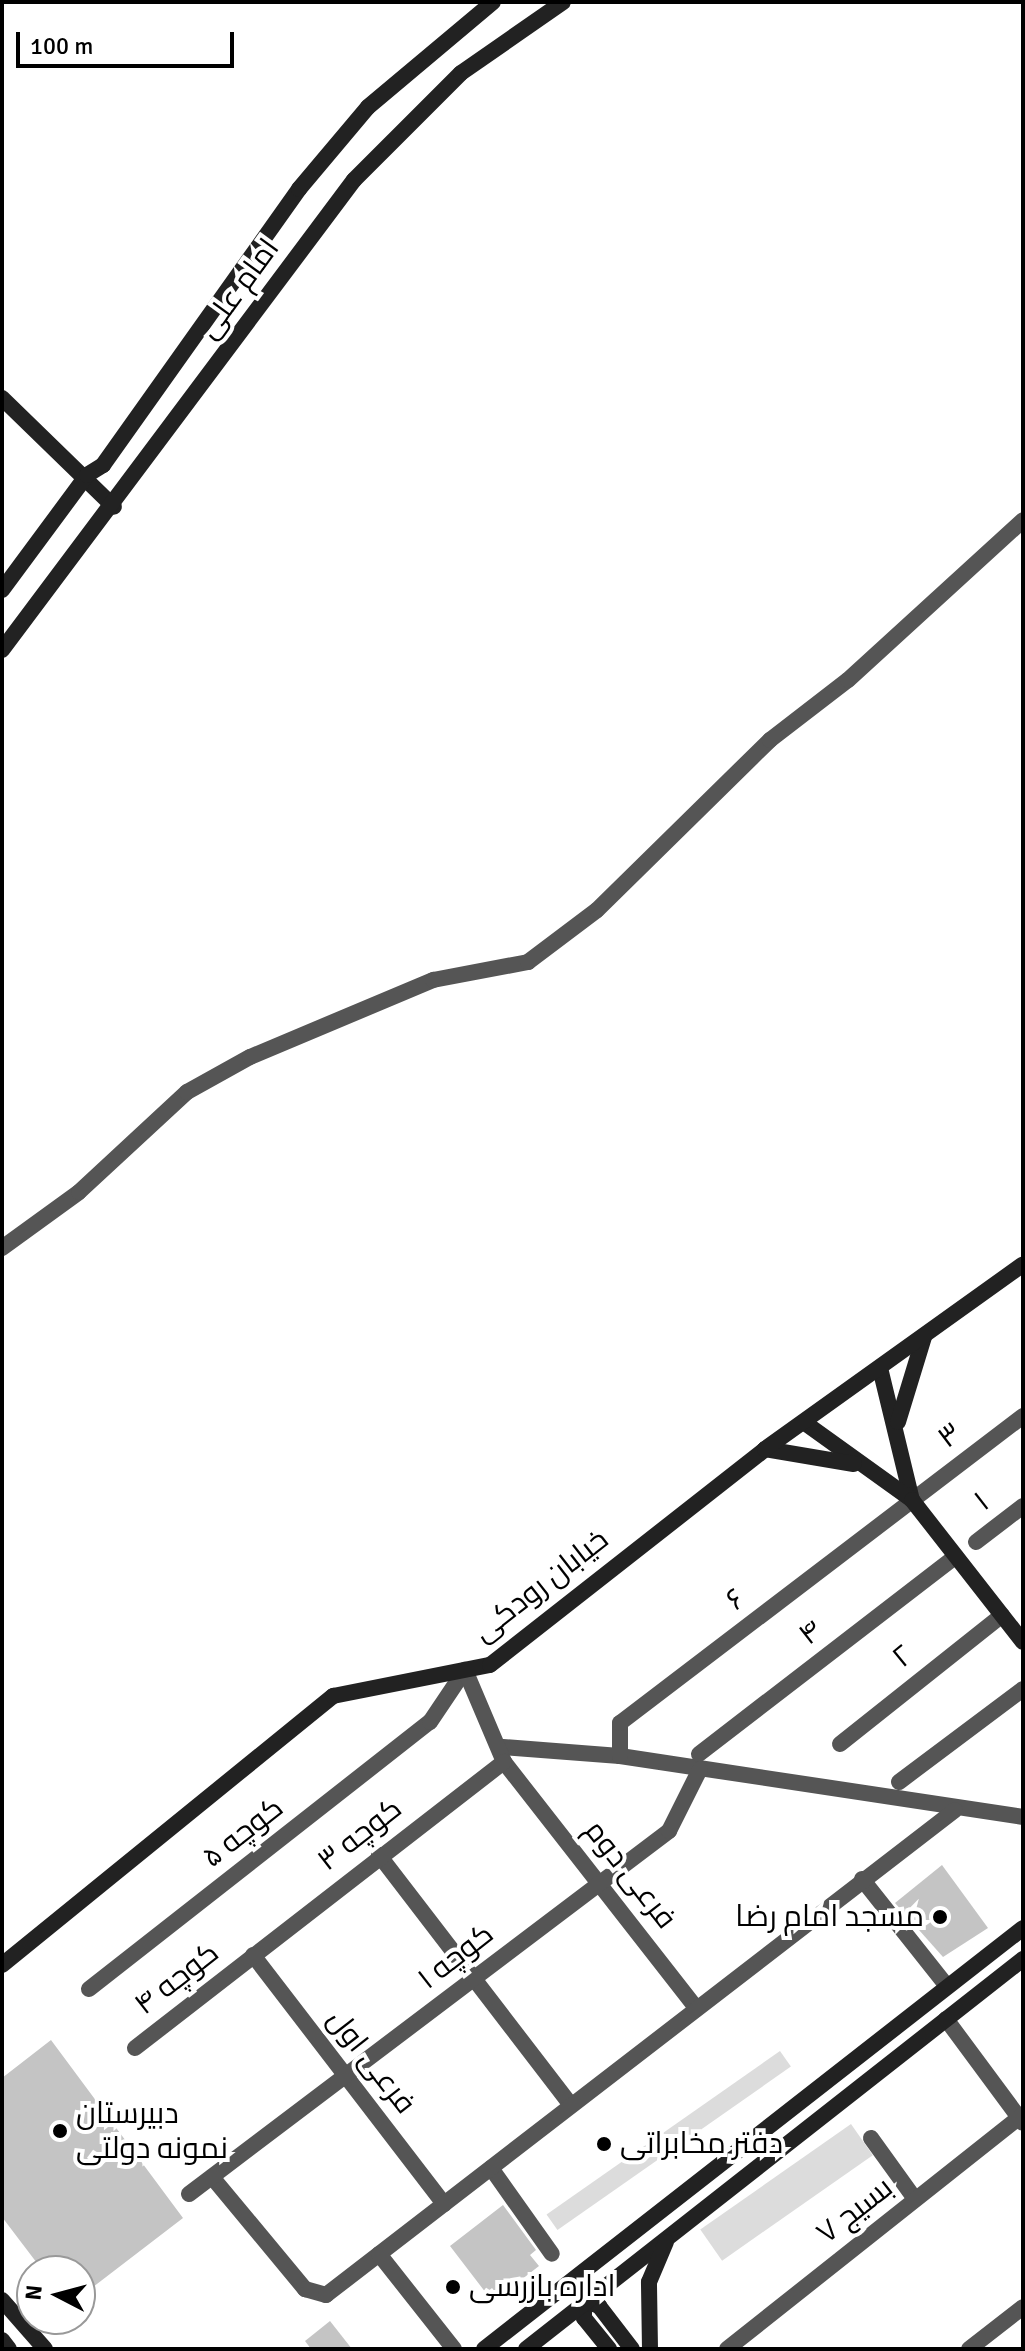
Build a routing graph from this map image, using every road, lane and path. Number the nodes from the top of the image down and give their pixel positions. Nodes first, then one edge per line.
1 (493, 2) edge
2 (563, 2) edge
3 (2, 398) edge
4 (87, 475) junction
5 (114, 507) junction
6 (1023, 520) edge
7 (2, 590) edge
8 (2, 650) edge
9 (2, 1248) edge
10 (1023, 1264) edge
11 (925, 1335) junction
12 (880, 1368) junction
13 (1023, 1416) edge
14 (805, 1423) junction
15 (896, 1431) junction
16 (765, 1449) junction
17 (854, 1464) junction
18 (912, 1500) junction
19 (1023, 1506) edge
20 (976, 1542) dead end
21 (956, 1556) junction
22 (1002, 1615) junction
23 (1023, 1642) edge
24 (465, 1670) junction
25 (1023, 1689) edge
26 (840, 1744) dead end
27 (503, 1755) junction
28 (620, 1756) junction
29 (700, 1762) junction
30 (899, 1782) dead end
31 (955, 1810) junction
32 (1023, 1817) edge
33 (379, 1855) junction
34 (862, 1879) junction
35 (599, 1881) junction
36 (1023, 1928) edge
37 (253, 1955) junction
38 (1023, 1959) edge
39 (2, 1965) edge
40 (470, 1980) junction
41 (946, 1985) junction
42 (89, 1989) dead end
43 (696, 2008) junction
44 (946, 2019) junction
45 (135, 2048) dead end
46 (347, 2078) junction
47 (571, 2105) junction
48 (1022, 2118) edge
49 (871, 2138) dead end
50 (491, 2168) junction
51 (212, 2177) junction
52 (189, 2194) dead end
53 (915, 2199) junction
54 (444, 2204) junction
55 (670, 2234) junction
56 (379, 2254) junction
57 (552, 2254) dead end
58 (570, 2284) junction
59 (2, 2300) edge
60 (584, 2301) junction
61 (1023, 2307) edge
62 (505, 2334) junction
63 (2, 2340) edge
64 (726, 2348) edge
65 (9, 2349) edge
66 (45, 2349) edge
67 (454, 2349) edge
68 (484, 2349) edge
69 (524, 2349) edge
70 (609, 2349) edge
71 (632, 2349) edge
72 (650, 2349) edge
73 (969, 2349) edge

1 - 4 main road, امام علی
2 - 5 main road, امام علی
3 - 4 main road
4 - 5 main road
4 - 7 main road, امام علی
5 - 8 main road, امام علی
6 - 9 street
10 - 11 main road, خیابان رودکی
11 - 12 main road, خیابان رودکی
11 - 15 main road
12 - 14 main road, خیابان رودکی
12 - 15 main road
13 - 18 street, ۳
14 - 16 main road, خیابان رودکی
14 - 17 main road
15 - 18 main road
16 - 17 main road
16 - 24 main road, خیابان رودکی
17 - 18 main road
18 - 21 main road
18 - 28 street, ۶
19 - 20 street, ۱
21 - 22 main road
21 - 29 street, ۴
22 - 23 main road
22 - 26 street, ۲
24 - 27 street, فرعی دوم
24 - 39 main road, خیابان رودکی
24 - 42 street, کوچه ۵
25 - 30 street
27 - 28 street
27 - 33 street, کوچه ۳
27 - 35 street, فرعی دوم
28 - 29 street
29 - 31 street
29 - 35 street, کوچه ۱
31 - 32 street
31 - 34 street
33 - 37 street, کوچه ۳
33 - 40 street
34 - 41 street
34 - 43 street
35 - 40 street, کوچه ۱
35 - 43 street, فرعی دوم
36 - 41 main road
37 - 45 street, کوچه ۴
37 - 46 street, فرعی اول
38 - 44 main road
40 - 46 street, کوچه ۱
40 - 47 street
41 - 58 main road
43 - 47 street
44 - 48 street
44 - 55 main road
46 - 51 street, کوچه ۱
46 - 54 street, فرعی اول
47 - 50 street
48 - 53 street, بسیج ۷
49 - 53 street
50 - 54 street
50 - 57 street
51 - 52 street, کوچه ۱
51 - 56 street
53 - 64 street, بسیج ۷
54 - 56 street
55 - 60 main road
55 - 72 main road
56 - 67 street
58 - 60 main road
58 - 62 main road
59 - 66 main road
60 - 69 main road
60 - 70 main road
60 - 71 main road
61 - 73 street
62 - 68 main road
62 - 69 main road
63 - 65 main road

